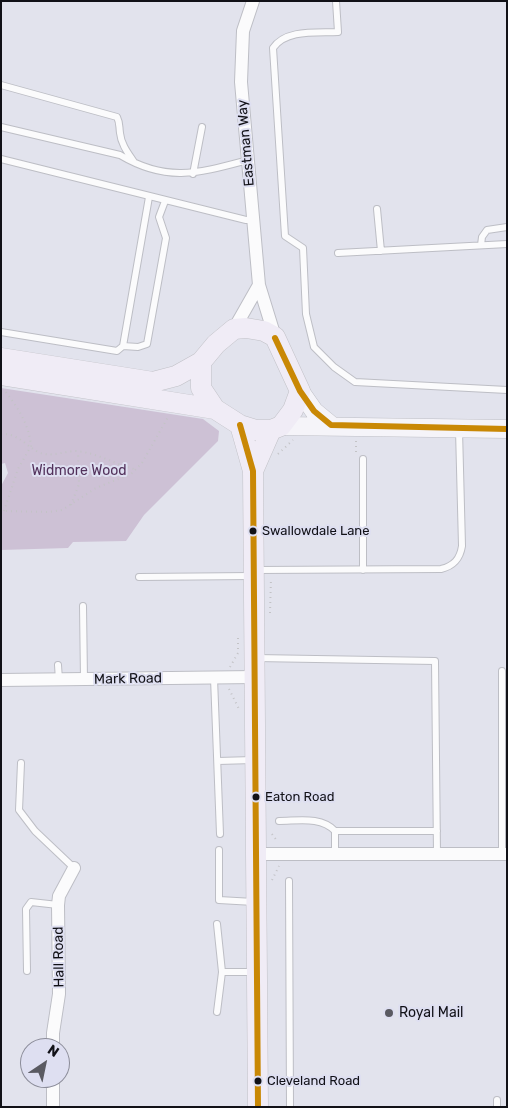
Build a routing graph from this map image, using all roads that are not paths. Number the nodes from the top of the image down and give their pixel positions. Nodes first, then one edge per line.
1 (253, 1) edge
2 (336, 1) edge
3 (1, 85) edge
4 (1, 127) edge
5 (202, 127) dead end
6 (1, 159) edge
7 (248, 160) junction
8 (137, 165) junction
9 (193, 174) junction
10 (149, 197) junction
11 (166, 202) junction
12 (377, 210) dead end
13 (253, 220) junction
14 (507, 227) edge
15 (507, 244) edge
16 (481, 245) junction
17 (380, 250) junction
18 (338, 253) dead end
19 (259, 286) junction
20 (234, 329) junction
21 (1, 332) edge
22 (275, 337) junction
23 (123, 346) junction
24 (201, 362) junction
25 (3, 369) edge
26 (507, 390) edge
27 (300, 391) junction
28 (215, 409) junction
29 (240, 425) junction
30 (331, 425) junction
31 (276, 428) junction
32 (459, 428) junction
33 (507, 429) edge
34 (364, 459) dead end
35 (253, 471) junction
36 (363, 570) junction
37 (255, 573) junction
38 (140, 577) dead end
39 (83, 606) dead end
40 (58, 665) dead end
41 (255, 668) junction
42 (502, 671) dead end
43 (214, 678) junction
44 (1, 680) edge
45 (58, 680) junction
46 (84, 680) junction
47 (256, 760) junction
48 (218, 761) junction
49 (20, 763) dead end
50 (279, 821) dead end
51 (335, 831) junction
52 (437, 831) junction
53 (220, 834) dead end
54 (219, 850) dead end
55 (256, 854) junction
56 (335, 854) junction
57 (437, 854) junction
58 (504, 854) edge
59 (74, 868) joint
60 (289, 881) dead end
61 (258, 902) junction
62 (58, 905) junction
63 (217, 924) dead end
64 (27, 971) dead end
65 (222, 972) junction
66 (258, 972) junction
67 (217, 1012) dead end
68 (53, 1038) edge
69 (53, 1088) edge
70 (53, 1107) edge
71 (258, 1107) edge
72 (290, 1107) edge

1 - 7 street, Eastman Way
2 - 26 lane
3 - 8 lane
4 - 8 lane
5 - 9 lane
6 - 10 lane
7 - 9 lane
7 - 13 street, Eastman Way
8 - 9 lane
10 - 11 lane
10 - 23 lane
11 - 13 lane
11 - 23 lane
12 - 17 lane
13 - 19 street, Eastman Way
14 - 16 lane
15 - 16 lane
16 - 17 lane
17 - 18 lane
19 - 20 street
19 - 22 street, Eastman Way
20 - 22 main road
20 - 24 main road
21 - 23 lane
22 - 27 main road
24 - 25 main road
24 - 28 main road
25 - 28 main road
27 - 30 street
27 - 31 main road
28 - 29 main road
29 - 31 main road
29 - 35 main road
30 - 31 street
30 - 32 street
31 - 35 main road
32 - 33 street
32 - 36 lane
34 - 36 lane
35 - 37 main road
36 - 37 lane
37 - 38 lane
37 - 41 main road
39 - 46 lane
40 - 45 lane
41 - 43 street, Mark Road
41 - 47 main road
41 - 52 lane
42 - 58 lane
43 - 46 street, Mark Road
43 - 48 lane
44 - 45 street, Mark Road
45 - 46 street, Mark Road
47 - 48 lane
47 - 55 main road
48 - 53 lane
49 - 59 lane
50 - 51 lane
51 - 52 lane
51 - 56 lane
52 - 57 lane
54 - 61 lane
55 - 56 street
55 - 61 main road
56 - 57 street
57 - 58 street
59 - 62 street, Hall Road
60 - 72 lane
61 - 66 main road
62 - 64 lane
62 - 68 street, Hall Road
63 - 65 lane
65 - 66 lane
65 - 67 lane
66 - 71 main road
69 - 70 street

